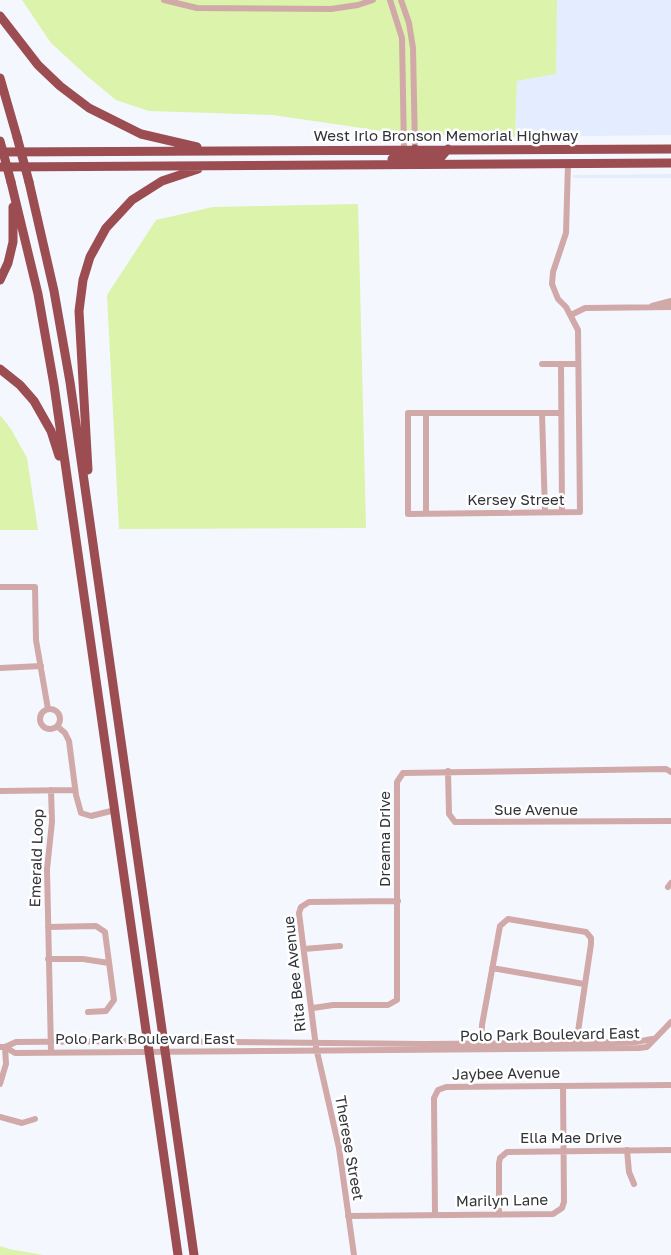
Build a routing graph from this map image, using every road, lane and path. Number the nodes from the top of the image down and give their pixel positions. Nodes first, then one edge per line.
1 (164, 0) edge
2 (373, 0) edge
3 (390, 0) edge
4 (401, 0) edge
5 (274, 4) edge
6 (0, 16) edge
7 (404, 58) junction
8 (414, 58) junction
9 (0, 78) edge
10 (0, 141) edge
11 (448, 149) junction
12 (595, 149) junction
13 (671, 149) edge
14 (404, 150) junction
15 (415, 150) junction
16 (222, 151) junction
17 (0, 152) edge
18 (671, 163) edge
19 (372, 164) junction
20 (406, 164) junction
21 (568, 164) junction
22 (246, 165) junction
23 (0, 168) edge
24 (11, 182) junction
25 (0, 280) edge
26 (671, 301) edge
27 (648, 307) junction
28 (671, 307) edge
29 (571, 315) junction
30 (542, 364) dead end
31 (561, 364) junction
32 (578, 364) junction
33 (0, 369) edge
34 (426, 413) junction
35 (542, 413) junction
36 (561, 413) junction
37 (545, 512) junction
38 (562, 512) junction
39 (426, 514) junction
40 (91, 523) junction
41 (77, 545) junction
42 (0, 586) edge
43 (41, 666) junction
44 (0, 668) edge
45 (48, 709) junction
46 (57, 726) junction
47 (448, 771) junction
48 (671, 772) edge
49 (0, 790) edge
50 (51, 790) junction
51 (75, 790) junction
52 (115, 810) junction
53 (671, 821) edge
54 (398, 901) junction
55 (48, 926) junction
56 (340, 946) dead end
57 (304, 948) junction
58 (48, 959) junction
59 (109, 963) junction
60 (492, 968) junction
61 (584, 984) junction
62 (313, 1008) junction
63 (88, 1012) dead end
64 (671, 1022) edge
65 (97, 1041) junction
66 (147, 1041) junction
67 (164, 1041) junction
68 (51, 1042) junction
69 (481, 1046) junction
70 (576, 1046) junction
71 (2, 1047) edge
72 (316, 1047) junction
73 (149, 1051) junction
74 (166, 1051) junction
75 (51, 1052) junction
76 (97, 1052) junction
77 (15, 1053) junction
78 (7, 1061) junction
79 (0, 1084) edge
80 (671, 1085) edge
81 (563, 1086) junction
82 (0, 1118) edge
83 (35, 1119) dead end
84 (564, 1150) junction
85 (627, 1150) junction
86 (671, 1150) edge
87 (634, 1184) dead end
88 (435, 1215) junction
89 (499, 1215) junction
90 (348, 1216) junction
91 (178, 1255) edge
92 (194, 1255) edge
93 (354, 1255) edge

1 - 5 street
2 - 5 street
3 - 7 street
4 - 8 street
6 - 16 highway
7 - 8 street
7 - 14 street
8 - 15 street
9 - 40 highway, bridge
10 - 24 highway, bridge
11 - 12 highway, West Irlo Bronson Memorial Highway
11 - 15 highway, West Irlo Bronson Memorial Highway
11 - 20 highway
12 - 13 highway, West Irlo Bronson Memorial Highway
12 - 21 highway
14 - 15 highway, West Irlo Bronson Memorial Highway
14 - 16 highway, West Irlo Bronson Memorial Highway
15 - 19 highway
16 - 17 highway
18 - 21 highway, West Irlo Bronson Memorial Highway
19 - 20 highway, West Irlo Bronson Memorial Highway
19 - 22 highway, West Irlo Bronson Memorial Highway
20 - 21 highway, West Irlo Bronson Memorial Highway
21 - 29 street, Kersey Street
22 - 23 highway
22 - 40 highway
24 - 25 highway
24 - 41 highway
26 - 27 street
27 - 28 street
27 - 29 street
29 - 32 street, Kersey Street
30 - 31 street
31 - 32 street
31 - 36 street
32 - 38 street, Kersey Street
33 - 41 highway
34 - 35 street, Kersey Street
34 - 39 street
34 - 39 street, Kersey Street
35 - 36 street, Kersey Street
35 - 37 street
36 - 38 street
37 - 38 street, Kersey Street
37 - 39 street, Kersey Street
40 - 67 highway
41 - 52 highway
42 - 43 street
43 - 44 street
43 - 45 street
45 - 46 street
45 - 46 street
46 - 51 street
47 - 48 street, Dreama Drive
47 - 53 street, Sue Avenue
47 - 54 street, Dreama Drive
49 - 50 street
50 - 51 street
50 - 55 street, Emerald Loop
51 - 52 street
52 - 66 highway
54 - 57 street, Rita Bee Avenue
54 - 62 street, Dreama Drive
55 - 58 street, Emerald Loop
55 - 59 street, Emerald Loop
56 - 57 street
57 - 62 street, Rita Bee Avenue
58 - 59 street
58 - 68 street, Emerald Loop
59 - 63 street, Emerald Loop
60 - 61 street
60 - 61 street
60 - 69 street
61 - 70 street
62 - 72 street, Rita Bee Avenue
64 - 70 street, Polo Park Boulevard East
65 - 66 street, Polo Park Boulevard East
65 - 68 street, Polo Park Boulevard East
65 - 76 street
66 - 67 street, Polo Park Boulevard East
66 - 73 highway
67 - 72 street, Polo Park Boulevard East
67 - 74 highway
68 - 71 street, Polo Park Boulevard East
68 - 75 street, Emerald Loop
69 - 70 street, Polo Park Boulevard East
69 - 72 street, Polo Park Boulevard East
71 - 77 street
71 - 78 street
72 - 74 street, Polo Park Boulevard East
72 - 90 street, Therese Street
73 - 74 street, Polo Park Boulevard East
73 - 76 street, Polo Park Boulevard East
73 - 91 highway
74 - 92 highway
75 - 76 street, Polo Park Boulevard East
75 - 77 street, Polo Park Boulevard East
77 - 78 street
78 - 79 street
80 - 81 street, Jaybee Avenue
81 - 84 street, Marilyn Lane
81 - 88 street, Jaybee Avenue
82 - 83 street
84 - 85 street, Ella Mae Drive
84 - 89 street, Marilyn Lane
84 - 89 street, Ella Mae Drive
85 - 86 street, Ella Mae Drive
85 - 87 street
88 - 89 street, Marilyn Lane
88 - 90 street, Marilyn Lane
90 - 93 street, Therese Street

